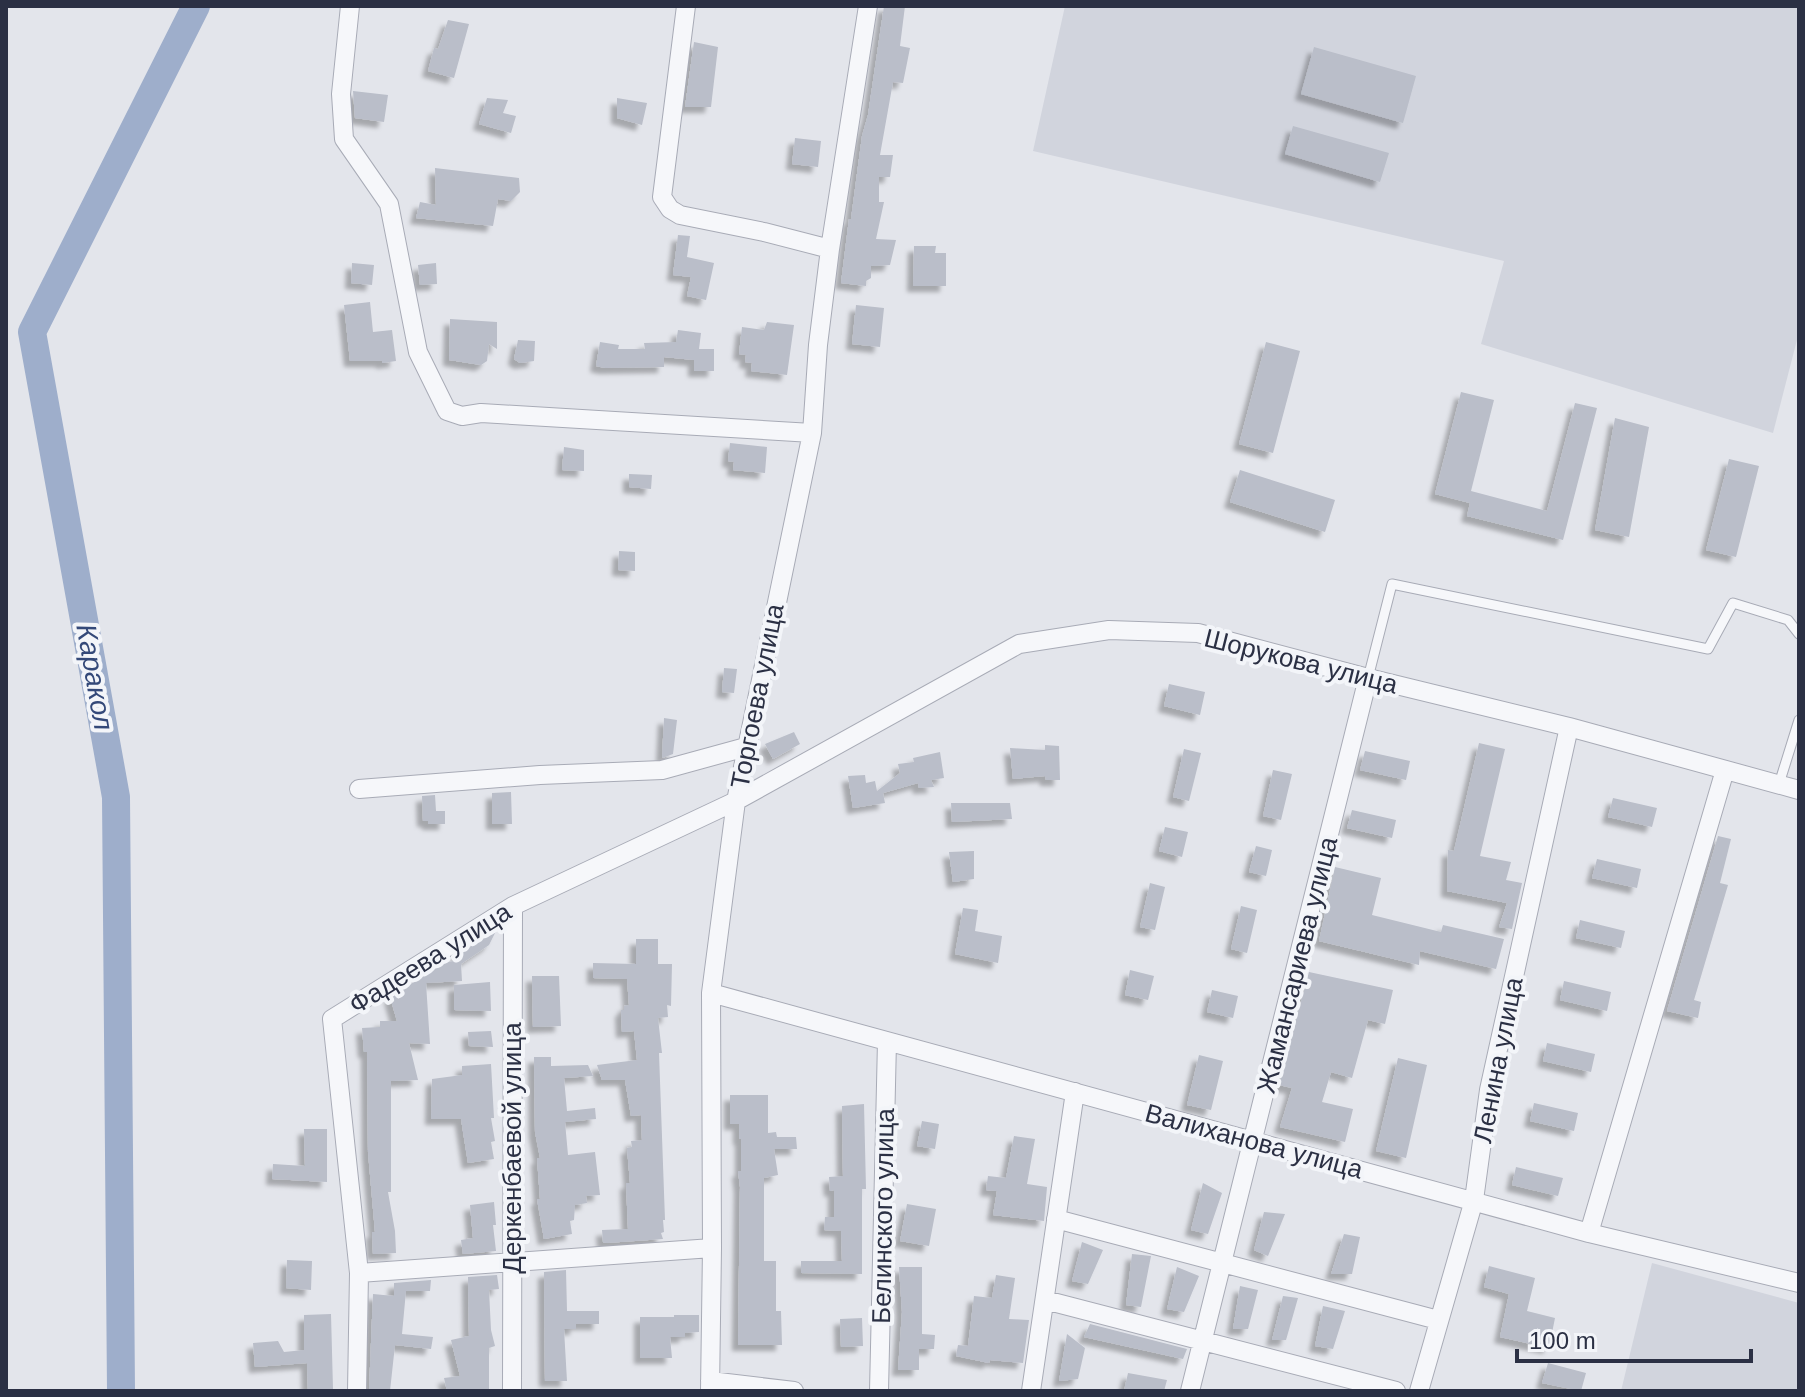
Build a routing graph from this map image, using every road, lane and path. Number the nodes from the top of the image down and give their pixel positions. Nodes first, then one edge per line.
1 (350, 6) edge
2 (686, 6) edge
3 (868, 6) edge
4 (830, 249) junction
5 (812, 433) junction
6 (1799, 634) edge
7 (1368, 678) junction
8 (1799, 720) edge
9 (1569, 727) junction
10 (746, 747) junction
11 (1725, 770) junction
12 (1779, 784) junction
13 (359, 789) dead end
14 (1799, 790) edge
15 (736, 801) junction
16 (513, 906) junction
17 (711, 993) junction
18 (887, 1041) junction
19 (1075, 1092) junction
20 (1254, 1142) junction
21 (1474, 1200) junction
22 (1056, 1219) junction
23 (1589, 1233) junction
24 (712, 1248) junction
25 (512, 1261) junction
26 (1223, 1265) junction
27 (359, 1273) junction
28 (1799, 1283) edge
29 (1045, 1300) junction
30 (1438, 1320) junction
31 (1205, 1340) junction
32 (710, 1386) edge
33 (357, 1391) edge
34 (512, 1391) edge
35 (794, 1391) edge
36 (879, 1391) edge
37 (1031, 1391) edge
38 (1190, 1391) edge
39 (1396, 1391) edge
40 (1419, 1391) edge

1 - 5 street
2 - 4 street
3 - 4 street, Торгоева улица
4 - 5 street, Торгоева улица
5 - 10 street, Торгоева улица
6 - 7 lane
7 - 9 street, Шорукова улица
7 - 15 street, Шорукова улица
7 - 20 street, Жамансариева улица
8 - 12 lane
9 - 11 street, Шорукова улица
9 - 21 street, Ленина улица
10 - 13 street
10 - 15 street, Торгоева улица
11 - 12 street, Шорукова улица
11 - 23 street
12 - 14 street, Шорукова улица
15 - 16 street, Фадеева улица
15 - 17 street, Торгоева улица
16 - 25 street, Деркенбаевой улица
16 - 27 street, Фадеева улица
17 - 18 street, Валиханова улица
17 - 24 street, Торгоева улица
18 - 19 street, Валиханова улица
18 - 36 street, Белинского улица
19 - 20 street, Валиханова улица
19 - 22 street
20 - 21 street, Валиханова улица
20 - 26 street, Жамансариева улица
21 - 23 street, Валиханова улица
21 - 30 street, Ленина улица
22 - 26 street
22 - 29 street
23 - 28 street, Валиханова улица
24 - 25 street
24 - 32 street, Торгоева улица
25 - 27 street
25 - 34 street, Деркенбаевой улица
26 - 30 street
26 - 31 street, Жамансариева улица
27 - 33 street, Фадеева улица
29 - 31 street
29 - 37 street
30 - 40 street, Ленина улица
31 - 38 street, Жамансариева улица
31 - 39 street
32 - 35 street

